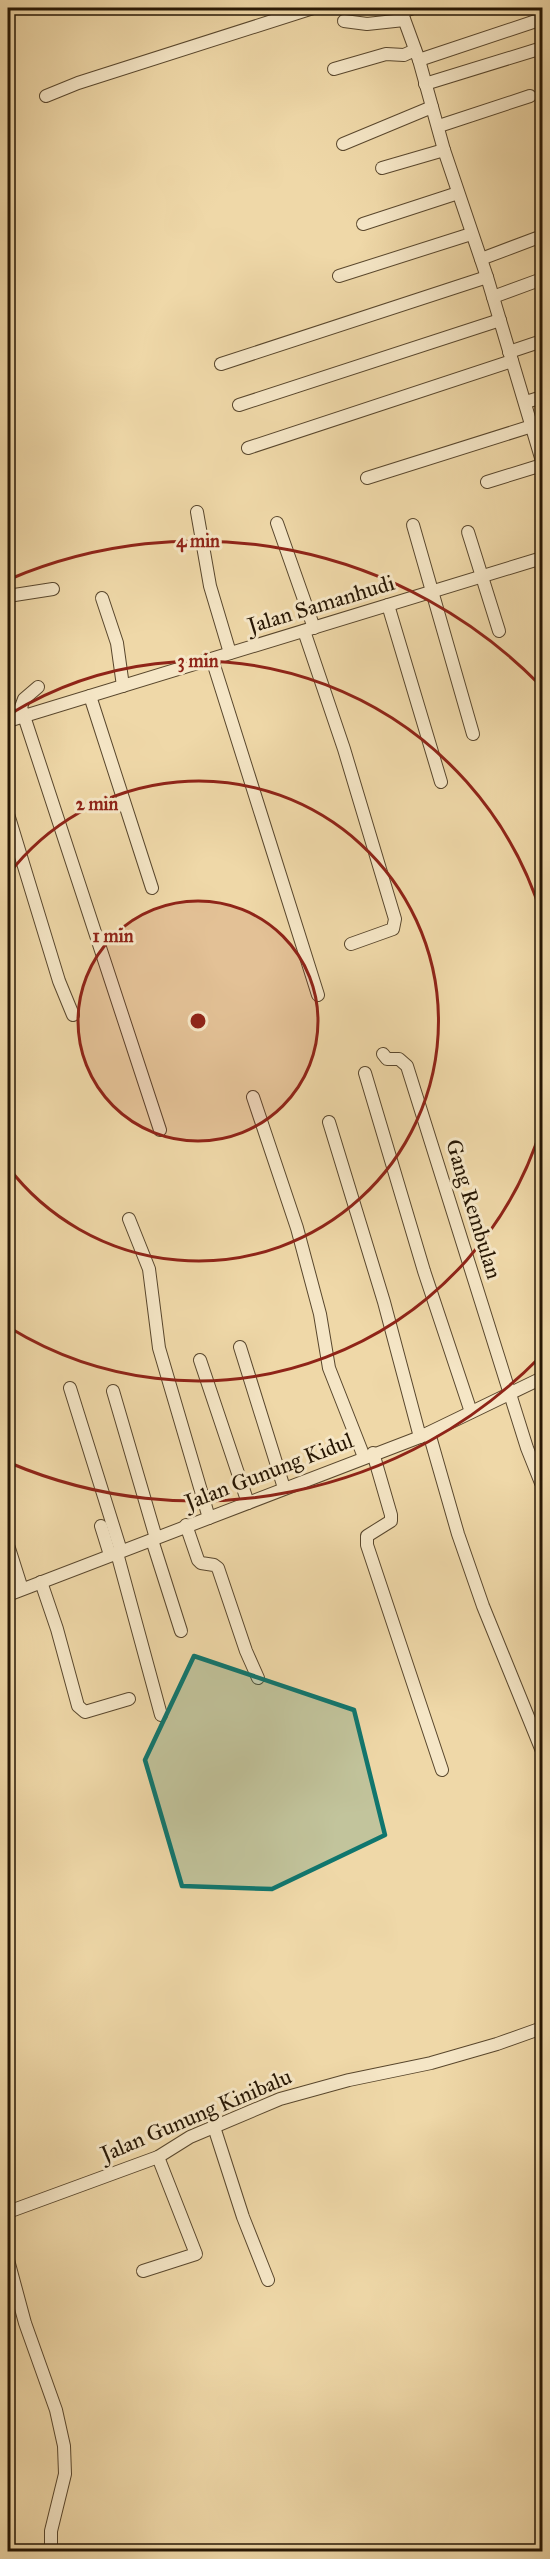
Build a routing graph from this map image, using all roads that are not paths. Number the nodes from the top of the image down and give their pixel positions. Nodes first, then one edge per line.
1 (313, 8) edge
2 (405, 12) edge
3 (543, 19) edge
4 (344, 21) dead end
5 (543, 48) edge
6 (417, 55) junction
7 (334, 69) dead end
8 (425, 84) junction
9 (46, 96) dead end
10 (530, 96) dead end
11 (432, 107) junction
12 (439, 126) junction
13 (343, 144) dead end
14 (444, 150) junction
15 (382, 168) dead end
16 (458, 193) junction
17 (363, 224) dead end
18 (471, 234) junction
19 (543, 236) edge
20 (481, 259) junction
21 (339, 276) dead end
22 (487, 277) junction
23 (543, 279) edge
24 (493, 297) junction
25 (500, 320) junction
26 (543, 341) edge
27 (511, 357) junction
28 (221, 364) dead end
29 (543, 398) edge
30 (526, 402) junction
31 (239, 405) dead end
32 (536, 430) edge
33 (248, 448) dead end
34 (542, 461) edge
35 (367, 478) dead end
36 (487, 483) dead end
37 (197, 512) dead end
38 (277, 523) dead end
39 (413, 525) dead end
40 (468, 532) dead end
41 (543, 558) edge
42 (482, 577) junction
43 (53, 589) dead end
44 (430, 592) junction
45 (8, 597) edge
46 (102, 598) dead end
47 (388, 605) junction
48 (309, 629) junction
49 (499, 631) dead end
50 (230, 653) junction
51 (212, 659) junction
52 (123, 686) junction
53 (38, 687) dead end
54 (90, 696) junction
55 (24, 716) junction
56 (8, 721) edge
57 (473, 734) dead end
58 (441, 782) dead end
59 (8, 814) edge
60 (152, 888) dead end
61 (351, 944) dead end
62 (318, 995) dead end
63 (73, 1015) dead end
64 (383, 1054) dead end
65 (365, 1073) dead end
66 (253, 1097) dead end
67 (329, 1122) dead end
68 (160, 1130) dead end
69 (129, 1219) dead end
70 (240, 1347) dead end
71 (200, 1360) dead end
72 (543, 1378) edge
73 (70, 1388) dead end
74 (113, 1391) dead end
75 (510, 1392) junction
76 (471, 1412) junction
77 (425, 1435) junction
78 (369, 1455) junction
79 (542, 1484) edge
80 (284, 1488) junction
81 (248, 1503) junction
82 (209, 1518) junction
83 (186, 1525) junction
84 (101, 1526) dead end
85 (154, 1539) junction
86 (8, 1545) edge
87 (116, 1553) junction
88 (41, 1582) junction
89 (22, 1590) junction
90 (8, 1595) edge
91 (182, 1631) dead end
92 (258, 1678) dead end
93 (129, 1699) dead end
94 (161, 1715) dead end
95 (543, 1751) edge
96 (442, 1770) dead end
97 (543, 2028) edge
98 (214, 2127) junction
99 (158, 2157) junction
100 (8, 2212) edge
101 (8, 2260) edge
102 (142, 2271) dead end
103 (268, 2280) dead end
104 (51, 2552) edge

1 - 9 street
2 - 4 street
2 - 6 street
3 - 6 street
5 - 8 street
6 - 7 street
6 - 8 street
8 - 11 street
10 - 12 street
11 - 12 street
11 - 13 street
12 - 14 street
14 - 15 street
14 - 16 street
16 - 17 street
16 - 18 street
18 - 20 street
18 - 21 street
19 - 20 street
20 - 22 street
22 - 24 street
22 - 28 street
23 - 24 street
24 - 25 street
25 - 27 street
25 - 31 street
26 - 27 street
27 - 30 street
27 - 33 street
29 - 30 street
30 - 32 street
32 - 34 street
32 - 35 street
34 - 36 street
37 - 50 street
38 - 48 street
39 - 44 street
40 - 42 street
41 - 42 street, Jalan Samanhudi
42 - 44 street, Jalan Samanhudi
42 - 49 street
43 - 45 street
44 - 47 street, Jalan Samanhudi
44 - 57 street
46 - 52 street
47 - 48 street, Jalan Samanhudi
47 - 58 street
48 - 50 street, Jalan Samanhudi
48 - 61 street
50 - 51 street, Jalan Samanhudi
51 - 52 street, Jalan Samanhudi
51 - 62 street
52 - 54 street, Jalan Samanhudi
53 - 55 street
54 - 55 street, Jalan Samanhudi
54 - 60 street
55 - 56 street, Jalan Samanhudi
55 - 68 street
59 - 63 street
64 - 75 street, Gang Rembulan
65 - 76 street
66 - 78 street
67 - 77 street
69 - 82 street
70 - 80 street
71 - 81 street
72 - 75 street, Jalan Gunung Kidul
73 - 87 street
74 - 85 street
75 - 76 street, Jalan Gunung Kidul
75 - 79 street, Gang Rembulan
76 - 77 street, Jalan Gunung Kidul
77 - 78 street, Jalan Gunung Kidul
77 - 95 street
78 - 80 street, Jalan Gunung Kidul
78 - 96 street
80 - 81 street, Jalan Gunung Kidul
81 - 82 street, Jalan Gunung Kidul
82 - 83 street, Jalan Gunung Kidul
83 - 85 street, Jalan Gunung Kidul
83 - 92 street
84 - 87 street
85 - 87 street, Jalan Gunung Kidul
85 - 91 street
86 - 89 street
87 - 88 street, Jalan Gunung Kidul
87 - 94 street
88 - 89 street, Jalan Gunung Kidul
88 - 93 street
89 - 90 street, Jalan Gunung Kidul
97 - 98 street, Jalan Gunung Kinibalu
98 - 99 street, Jalan Gunung Kinibalu
98 - 103 street
99 - 100 street, Jalan Gunung Kinibalu
99 - 102 street
101 - 104 street

